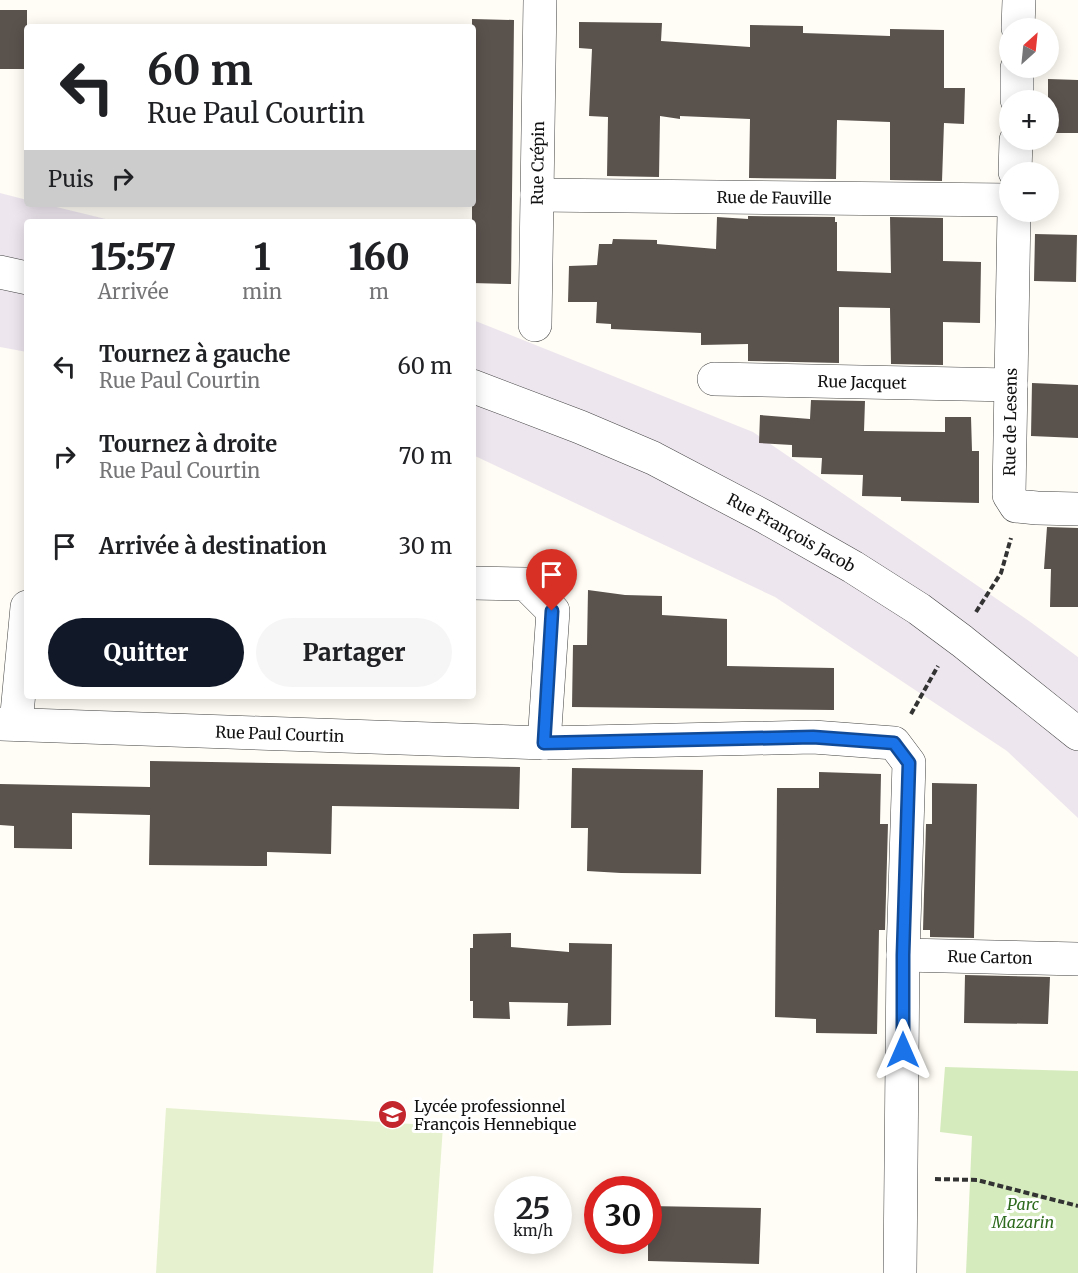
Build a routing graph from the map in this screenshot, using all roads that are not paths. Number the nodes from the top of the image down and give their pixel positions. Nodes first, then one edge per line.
1 (540, 0) edge
2 (1019, 0) edge
3 (1018, 18) edge
4 (537, 195) junction
5 (999, 200) edge
6 (1014, 222) edge
7 (0, 272) edge
8 (24, 277) edge
9 (535, 325) dead end
10 (714, 379) dead end
11 (1011, 385) junction
12 (476, 387) edge
13 (1078, 509) edge
14 (476, 583) edge
15 (24, 625) edge
16 (8, 724) edge
17 (1078, 734) edge
18 (544, 743) junction
19 (903, 955) junction
20 (1078, 959) edge
21 (900, 1273) edge

1 - 4 street, Rue Crépin
2 - 3 street
4 - 5 street, Rue de Fauville
4 - 9 street, Rue Crépin
6 - 11 street, Rue de Lesens
7 - 8 street
10 - 11 street, Rue Jacquet
11 - 13 street, Rue de Lesens
12 - 17 street, Rue François Jacob
14 - 18 street
15 - 16 street, Rue Paul Courtin
16 - 18 street, Rue Paul Courtin
18 - 19 street, Rue Paul Courtin
19 - 20 street, Rue Carton
19 - 21 street

